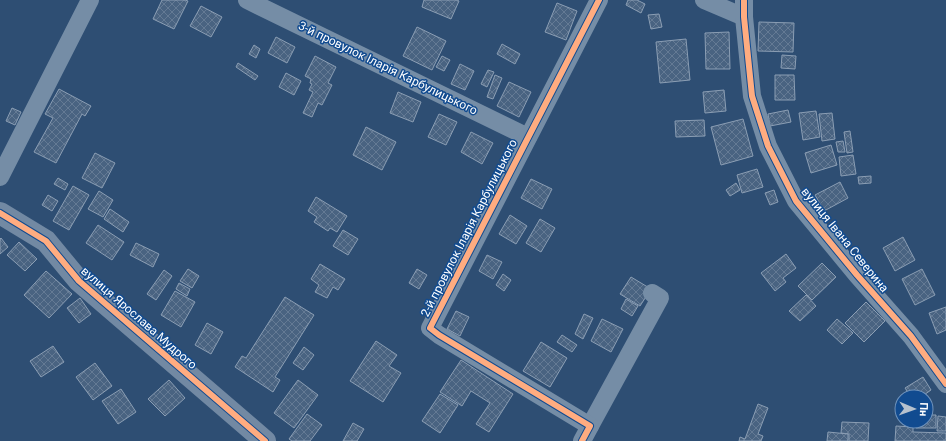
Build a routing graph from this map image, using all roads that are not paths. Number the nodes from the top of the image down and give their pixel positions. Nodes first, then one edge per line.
1 (90, 0) edge
2 (247, 0) edge
3 (599, 0) edge
4 (704, 0) edge
5 (744, 9) edge
6 (528, 137) junction
7 (0, 177) edge
8 (0, 213) edge
9 (652, 293) dead end
10 (946, 384) edge
11 (586, 434) edge
12 (264, 441) edge

1 - 7 street
2 - 6 street, 3-й провулок Іларія Карбулицького
3 - 6 street, 2-й провулок Іларія Карбулицького
4 - 5 street
5 - 10 street, вулиця Івана Северина
6 - 11 street, 2-й провулок Іларія Карбулицького
8 - 12 main road, вулиця Ярослава Мудрого
9 - 11 street

